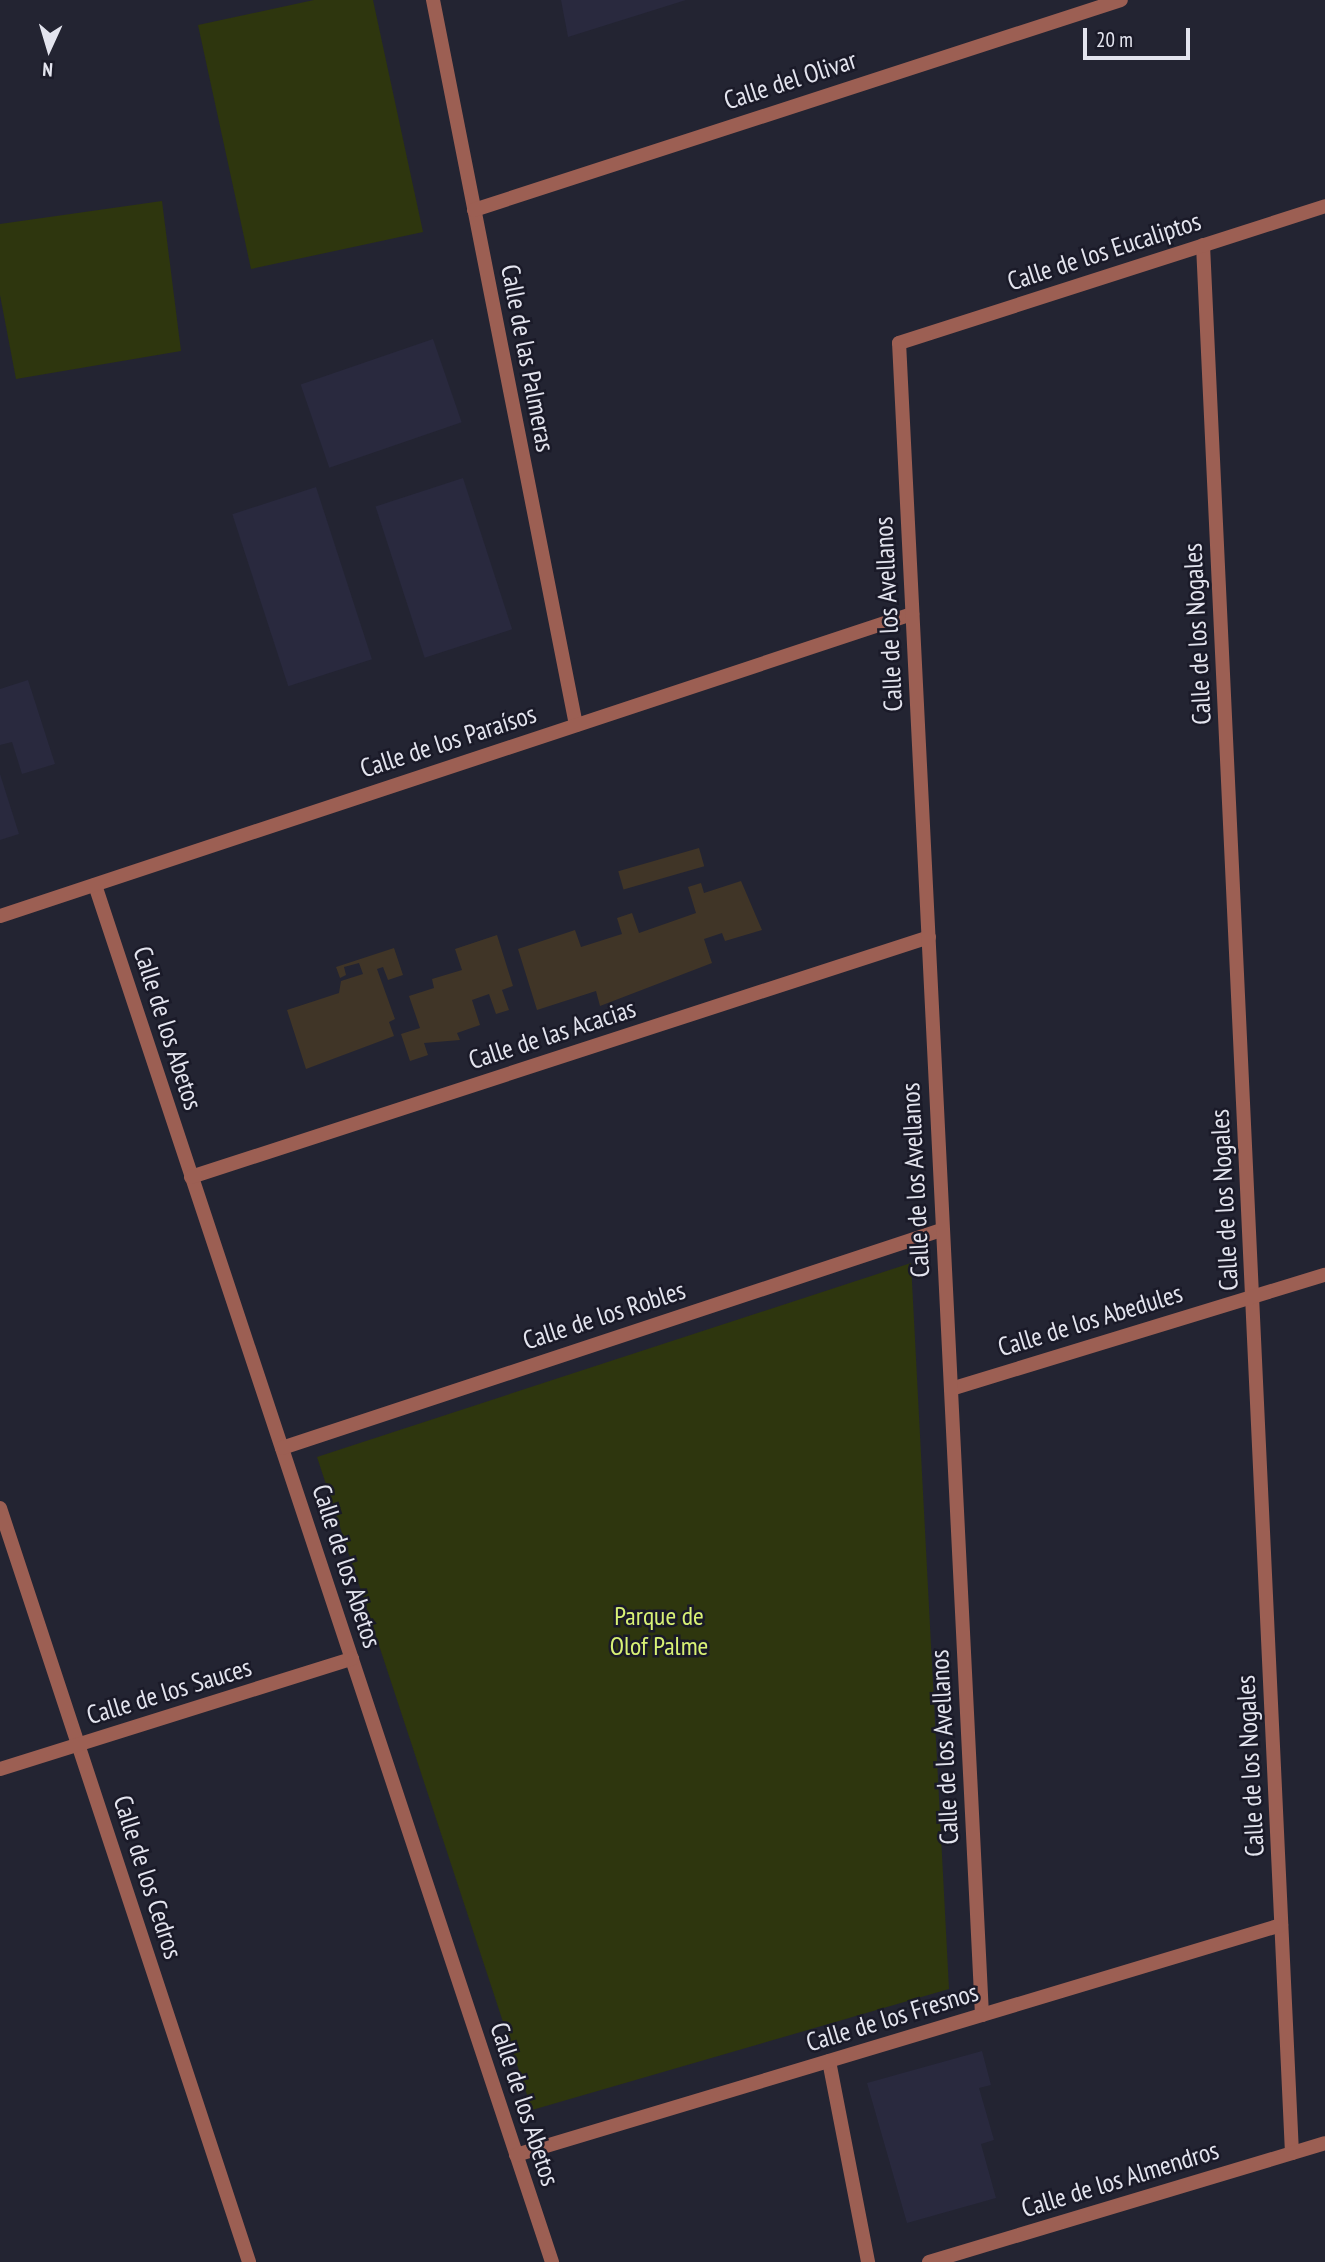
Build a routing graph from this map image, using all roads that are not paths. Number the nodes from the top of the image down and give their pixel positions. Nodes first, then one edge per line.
1 (433, 0) edge
2 (1121, 0) edge
3 (1325, 206) edge
4 (474, 210) junction
5 (1203, 245) junction
6 (899, 343) joint
7 (912, 614) junction
8 (576, 724) junction
9 (95, 885) junction
10 (0, 916) edge
11 (929, 937) junction
12 (191, 1177) junction
13 (941, 1230) junction
14 (1325, 1275) edge
15 (1253, 1297) junction
16 (951, 1389) junction
17 (282, 1448) junction
18 (0, 1508) edge
19 (352, 1659) junction
20 (78, 1744) junction
21 (0, 1769) edge
22 (1282, 1925) junction
23 (982, 2015) junction
24 (829, 2061) junction
25 (1325, 2143) edge
26 (1292, 2153) junction
27 (516, 2155) junction
28 (249, 2262) edge
29 (552, 2262) edge
30 (868, 2262) edge
31 (929, 2262) edge

1 - 4 street, Calle de las Palmeras
2 - 4 street, Calle del Olivar
3 - 5 street, Calle de los Eucaliptos
4 - 8 street, Calle de las Palmeras
5 - 6 street, Calle de los Eucaliptos
5 - 15 street, Calle de los Nogales
6 - 7 street, Calle de los Avellanos
7 - 8 street, Calle de los Paraísos
7 - 11 street, Calle de los Avellanos
8 - 9 street, Calle de los Paraísos
9 - 10 street, Calle de los Paraísos
9 - 12 street, Calle de los Abetos
11 - 12 street, Calle de las Acacias
11 - 13 street, Calle de los Avellanos
12 - 17 street, Calle de los Abetos
13 - 16 street, Calle de los Avellanos
13 - 17 street, Calle de los Robles
14 - 15 street, Calle de los Abedules
15 - 16 street, Calle de los Abedules
15 - 22 street, Calle de los Nogales
16 - 23 street, Calle de los Avellanos
17 - 19 street, Calle de los Abetos
18 - 20 street, Calle de los Cedros
19 - 20 street, Calle de los Sauces
19 - 27 street, Calle de los Abetos
20 - 21 street, Calle de los Sauces
20 - 28 street, Calle de los Cedros
22 - 23 street, Calle de los Fresnos
22 - 26 street, Calle de los Nogales
23 - 24 street, Calle de los Fresnos
24 - 27 street, Calle de los Fresnos
24 - 30 street
25 - 26 street, Calle de los Almendros
26 - 31 street, Calle de los Almendros
27 - 29 street, Calle de los Abetos

